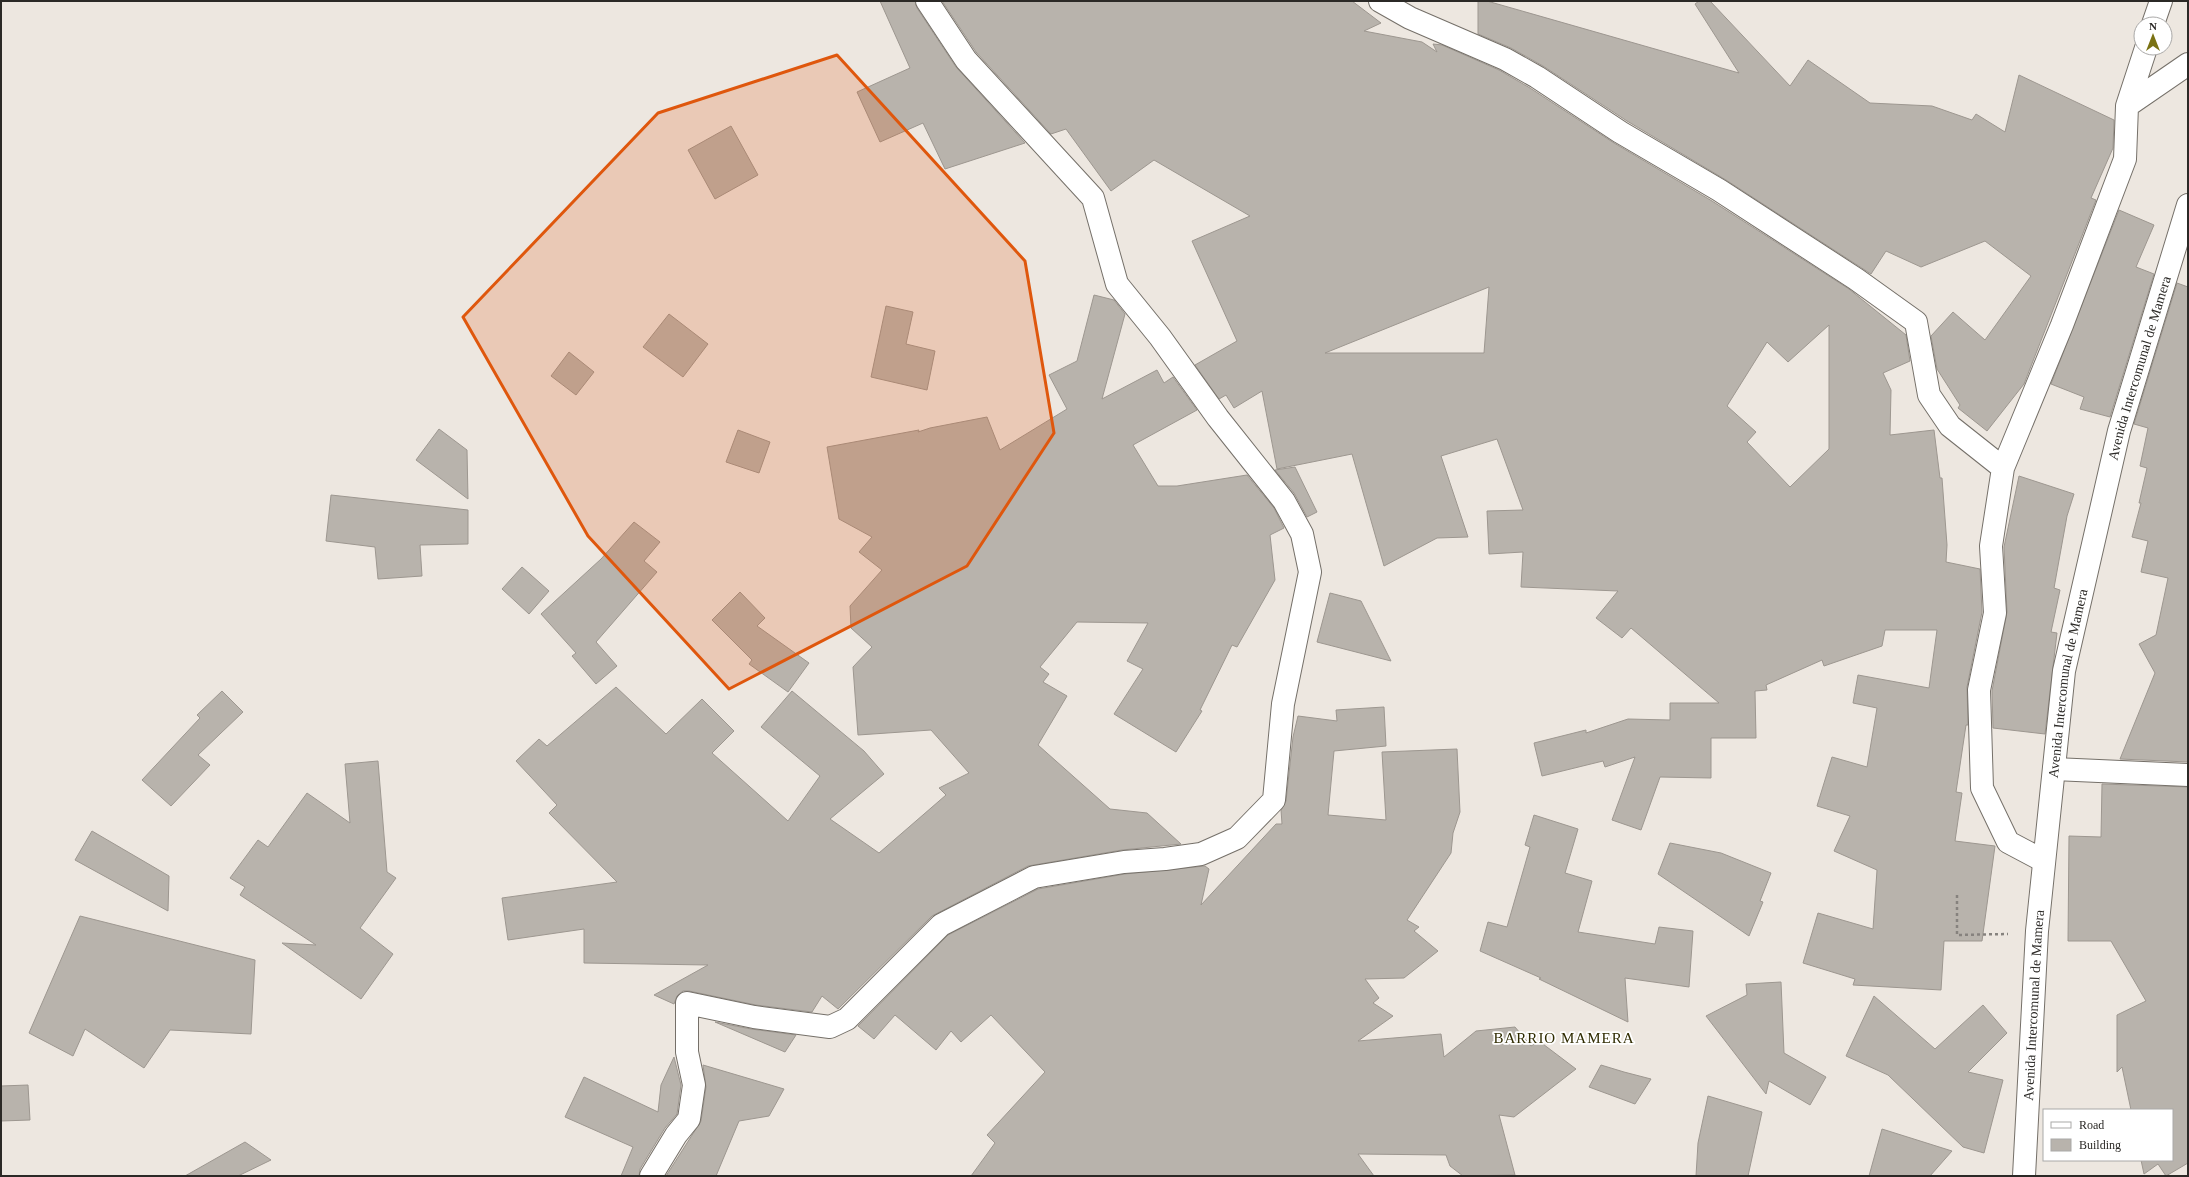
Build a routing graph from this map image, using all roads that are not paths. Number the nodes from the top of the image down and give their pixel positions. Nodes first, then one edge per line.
1 (927, 1) edge
2 (1380, 1) edge
3 (2161, 1) edge
4 (2156, 16) edge
5 (2143, 56) edge
6 (2188, 64) edge
7 (2126, 106) junction
8 (2188, 205) edge
9 (2003, 468) junction
10 (2054, 768) junction
11 (2188, 775) edge
12 (2044, 860) junction
13 (651, 1176) edge
14 (2024, 1176) edge

1 - 13 street
2 - 9 street
3 - 4 street
5 - 7 street
6 - 7 street
7 - 9 street
8 - 10 street, Avenida Intercomunal de Mamera
9 - 12 street
10 - 11 street
10 - 12 street, Avenida Intercomunal de Mamera
12 - 14 street, Avenida Intercomunal de Mamera

